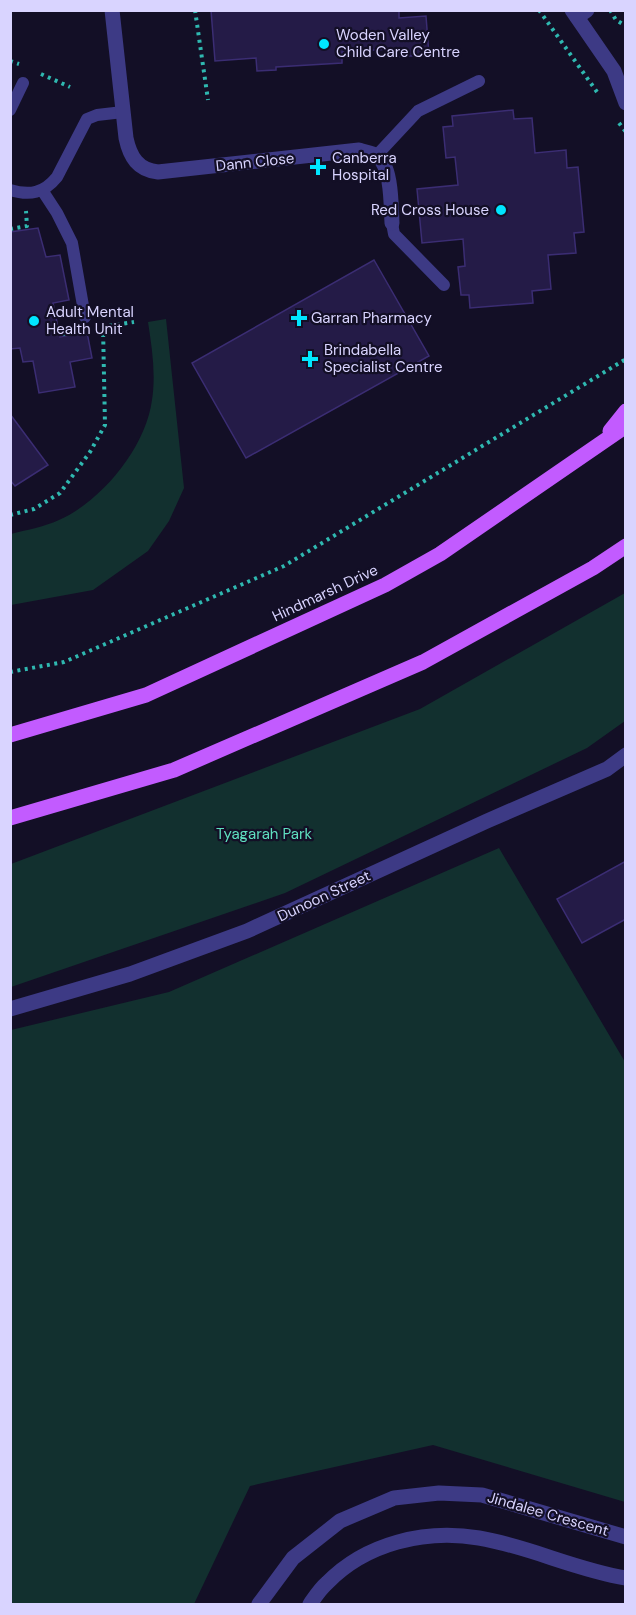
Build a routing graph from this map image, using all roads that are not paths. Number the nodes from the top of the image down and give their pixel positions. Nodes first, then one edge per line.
1 (112, 10) edge
2 (579, 13) edge
3 (620, 75) edge
4 (479, 81) dead end
5 (24, 83) dead end
6 (626, 103) edge
7 (10, 110) edge
8 (123, 112) junction
9 (376, 155) junction
10 (10, 190) edge
11 (42, 190) junction
12 (392, 223) joint
13 (444, 285) dead end
14 (85, 317) dead end
15 (626, 411) edge
16 (626, 426) edge
17 (601, 443) junction
18 (626, 546) edge
19 (10, 735) edge
20 (626, 755) edge
21 (10, 818) edge
22 (10, 1009) edge
23 (626, 1537) edge
24 (626, 1578) edge
25 (259, 1605) edge
26 (310, 1605) edge

1 - 8 street, Dann Close
2 - 3 street
3 - 6 street
4 - 9 lane
5 - 7 lane
8 - 9 street, Dann Close
8 - 11 lane
9 - 12 street
10 - 11 lane
11 - 14 lane
12 - 13 lane
15 - 17 main road
16 - 17 main road, Hindmarsh Drive
17 - 19 main road, Hindmarsh Drive
18 - 21 main road
20 - 22 street, Dunoon Street
23 - 25 street, Jindalee Crescent
24 - 26 street

